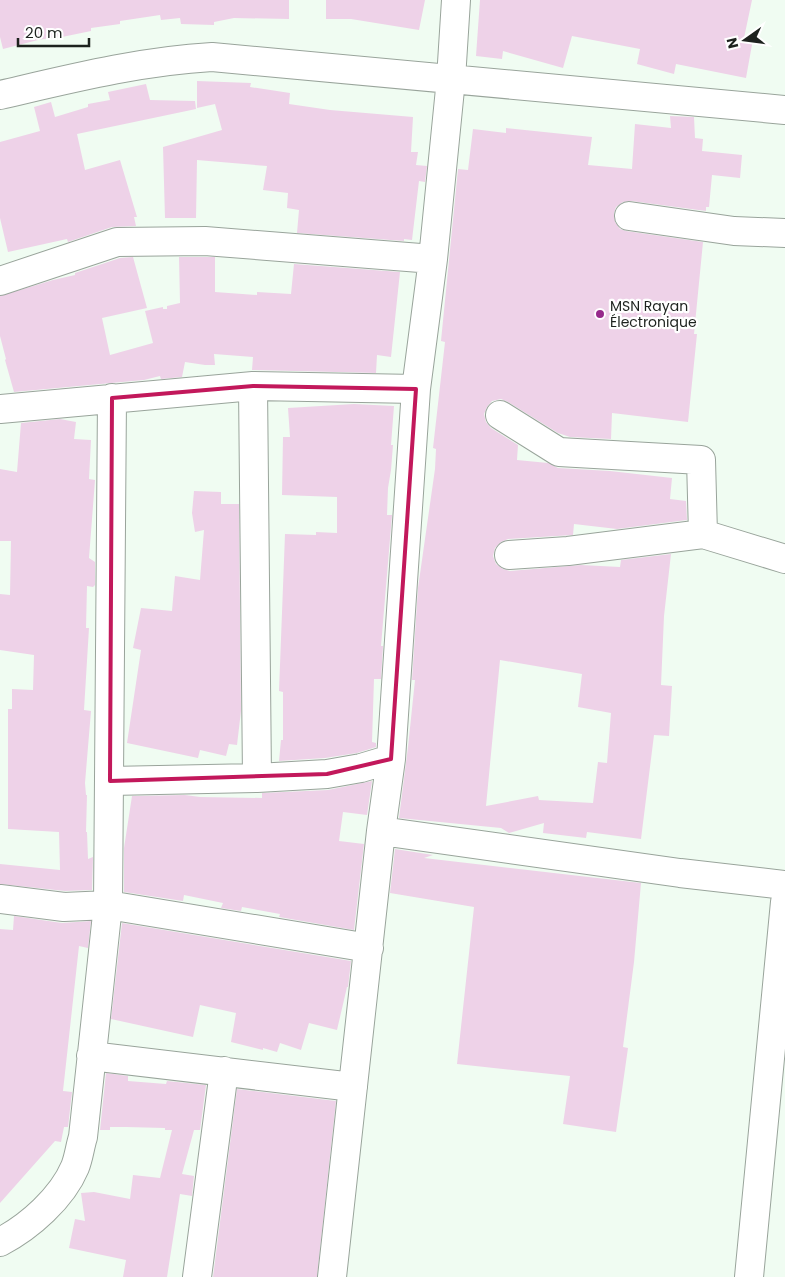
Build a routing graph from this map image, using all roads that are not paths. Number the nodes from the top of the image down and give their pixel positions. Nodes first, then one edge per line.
1 (456, 0) edge
2 (450, 79) junction
3 (0, 95) edge
4 (785, 110) edge
5 (629, 216) dead end
6 (785, 233) edge
7 (433, 260) junction
8 (0, 281) edge
9 (253, 386) junction
10 (416, 389) junction
11 (112, 398) junction
12 (0, 409) edge
13 (500, 415) dead end
14 (702, 534) junction
15 (509, 555) dead end
16 (785, 559) edge
17 (391, 759) junction
18 (258, 778) junction
19 (110, 781) junction
20 (381, 831) junction
21 (785, 885) edge
22 (0, 899) edge
23 (785, 902) edge
24 (108, 905) junction
25 (369, 948) junction
26 (781, 997) edge
27 (91, 1056) junction
28 (224, 1071) junction
29 (353, 1087) junction
30 (0, 1242) edge
31 (197, 1277) edge
32 (332, 1277) edge
33 (749, 1277) edge

1 - 2 street
2 - 3 street
2 - 4 street
2 - 7 street
5 - 6 street
7 - 8 street
7 - 10 street
9 - 10 street
9 - 11 street
9 - 18 street
10 - 17 street
11 - 12 street
11 - 19 street
13 - 14 street
14 - 15 street
14 - 16 street
17 - 18 street
17 - 20 street
18 - 19 street
19 - 24 street
20 - 21 street
20 - 25 street
22 - 24 street
23 - 26 street
24 - 25 street
24 - 27 street
25 - 29 street
26 - 33 street
27 - 28 street
27 - 30 street
28 - 29 street
28 - 31 street
29 - 32 street

